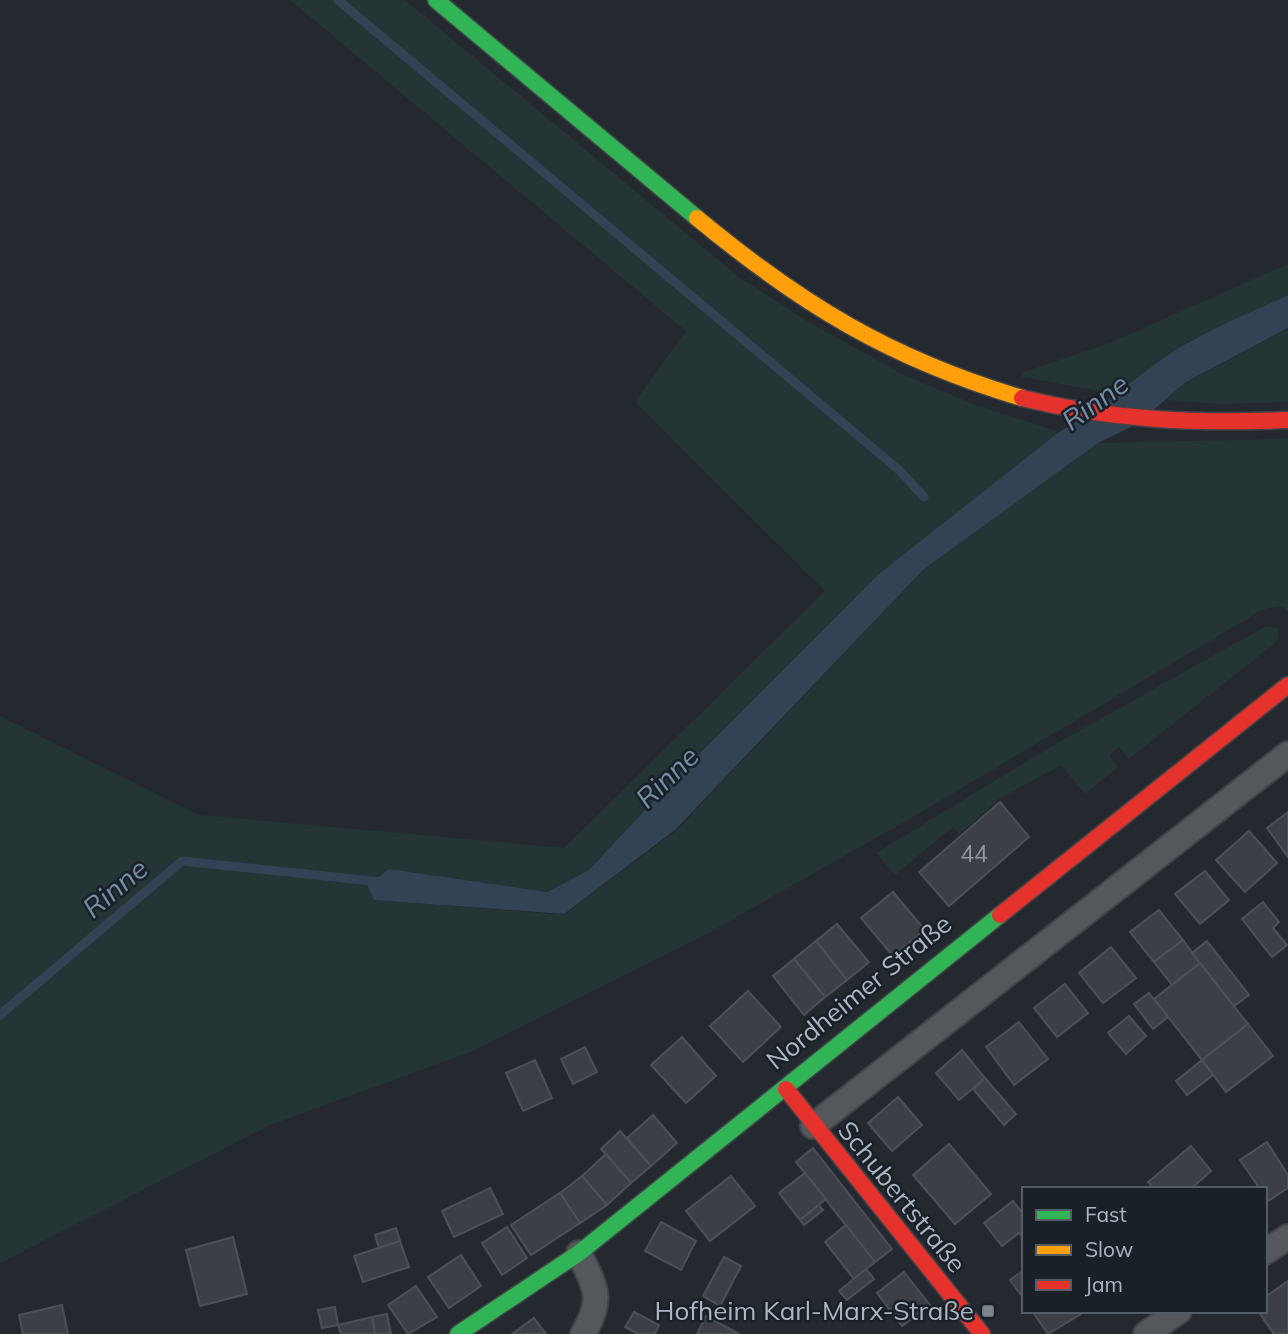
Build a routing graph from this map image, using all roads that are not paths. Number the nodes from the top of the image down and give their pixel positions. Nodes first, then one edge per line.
1 (436, 0) edge
2 (1288, 420) edge
3 (1288, 685) edge
4 (1288, 754) edge
5 (786, 1089) junction
6 (813, 1126) junction
7 (1288, 1237) edge
8 (1267, 1251) edge
9 (579, 1253) junction
10 (1176, 1313) edge
11 (458, 1334) edge
12 (583, 1334) edge
13 (982, 1334) edge
14 (1146, 1334) edge

1 - 2 street
3 - 5 street, Nordheimer Straße
4 - 6 street
5 - 6 street, Schubertstraße
5 - 9 street, Nordheimer Straße
6 - 13 street, Schubertstraße
7 - 8 street
9 - 11 street, Nordheimer Straße
9 - 12 street
10 - 14 street

